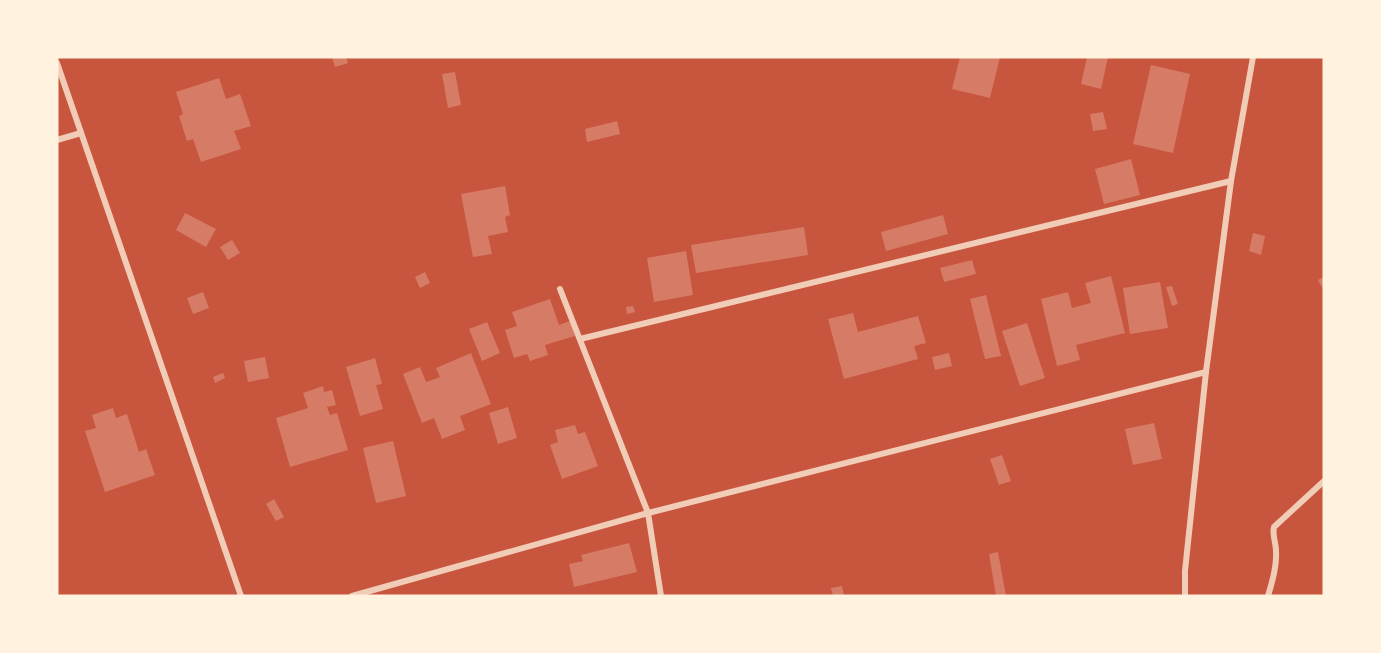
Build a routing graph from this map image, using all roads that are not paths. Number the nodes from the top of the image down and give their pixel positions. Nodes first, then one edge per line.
1 (1253, 57) edge
2 (57, 63) edge
3 (81, 133) junction
4 (57, 140) edge
5 (1231, 182) junction
6 (560, 289) dead end
7 (580, 339) junction
8 (1206, 372) junction
9 (1324, 481) edge
10 (648, 513) junction
11 (241, 596) edge
12 (352, 596) edge
13 (661, 596) edge
14 (1185, 596) edge
15 (1268, 596) edge

1 - 5 street
2 - 3 street
3 - 4 street
3 - 11 street
5 - 7 street
5 - 8 street
6 - 7 street
7 - 10 street
8 - 10 street
8 - 14 street
9 - 15 street
10 - 12 street
10 - 13 street

